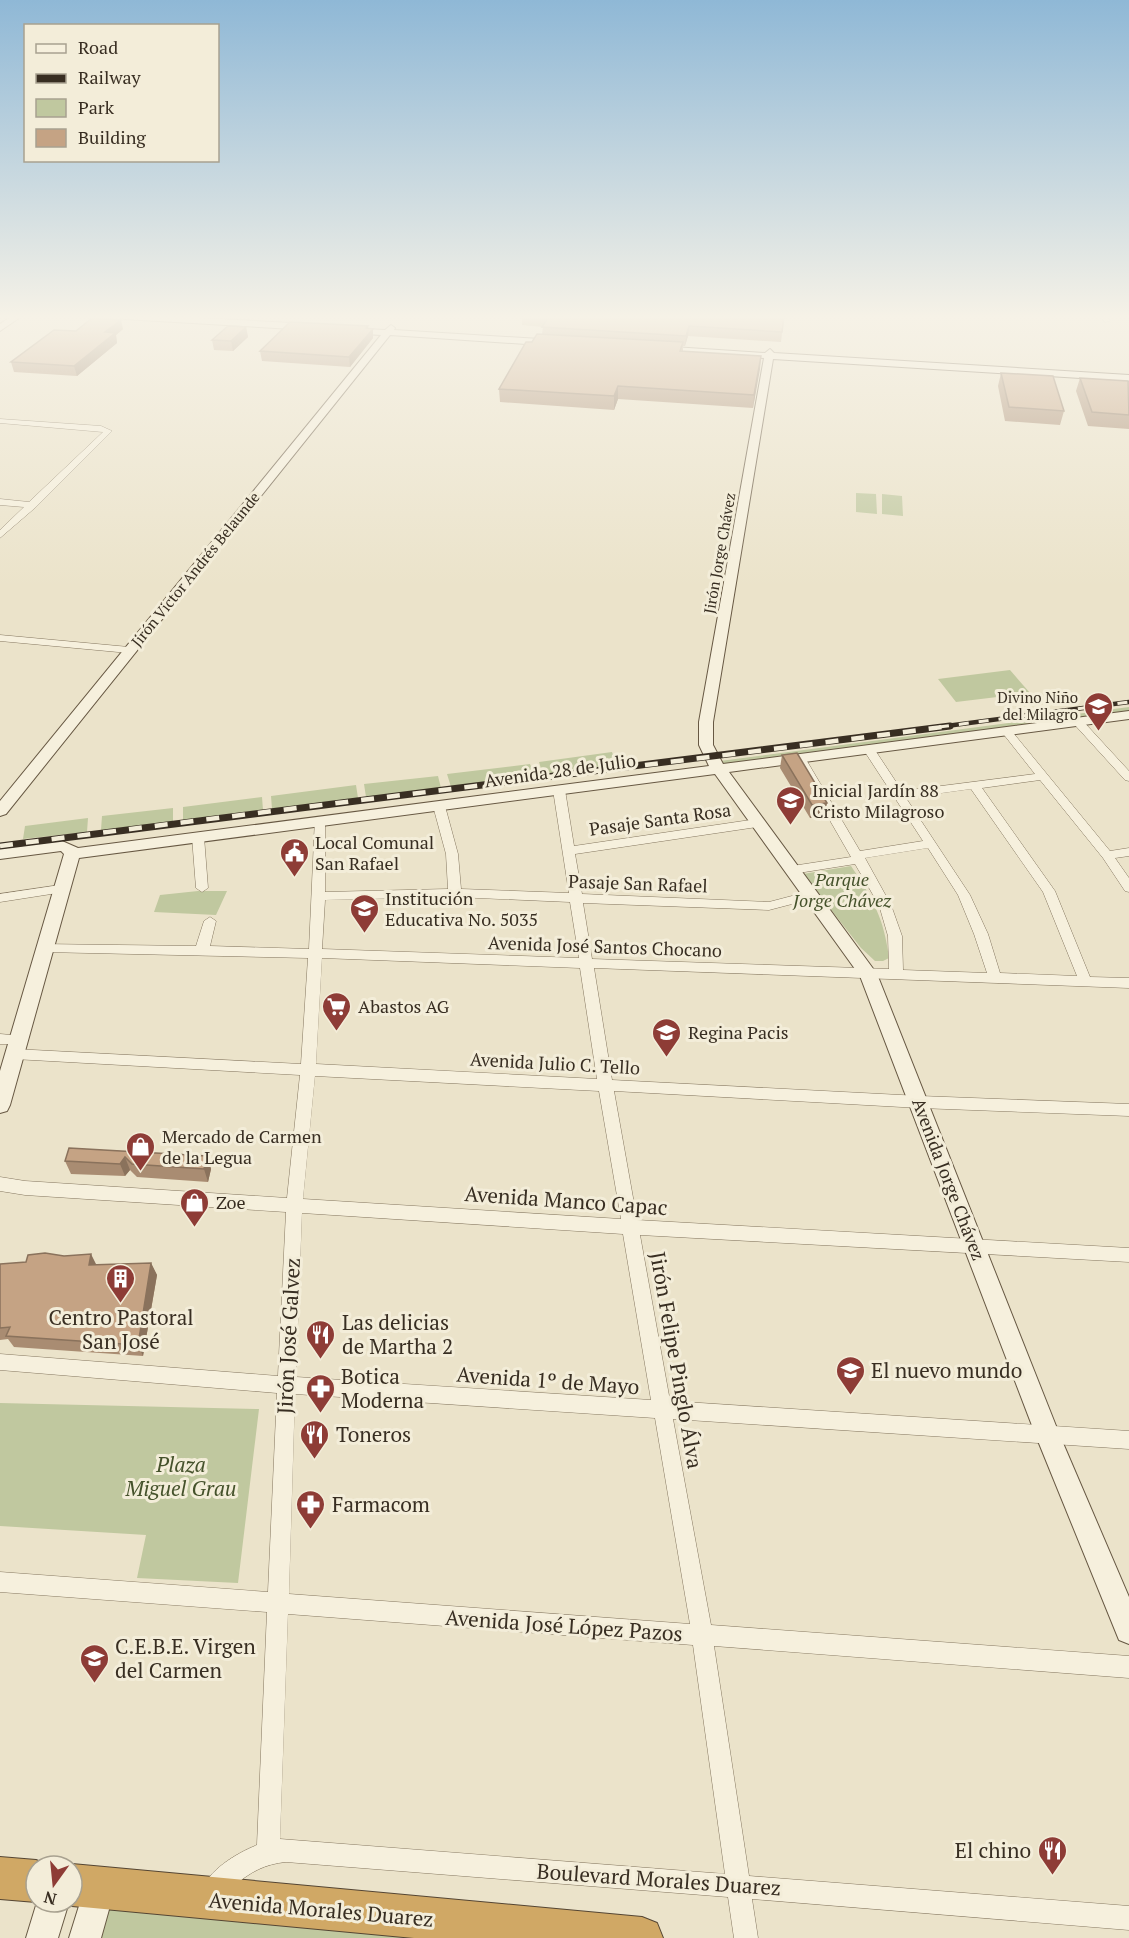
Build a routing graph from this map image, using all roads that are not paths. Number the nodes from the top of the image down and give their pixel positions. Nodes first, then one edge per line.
1 (327, 406) edge
2 (761, 406) edge
3 (0, 421) edge
4 (0, 502) edge
5 (33, 505) junction
6 (0, 535) edge
7 (0, 638) edge
8 (129, 650) junction
9 (1129, 715) edge
10 (1078, 722) junction
11 (1006, 731) junction
12 (869, 749) junction
13 (800, 758) junction
14 (715, 764) junction
15 (1043, 776) junction
16 (1129, 778) edge
17 (975, 786) junction
18 (559, 790) junction
19 (899, 795) junction
20 (439, 806) junction
21 (0, 811) edge
22 (319, 821) junction
23 (757, 823) junction
24 (198, 837) junction
25 (931, 844) junction
26 (568, 851) junction
27 (1129, 852) edge
28 (0, 854) edge
29 (72, 854) junction
30 (1107, 855) junction
31 (859, 857) junction
32 (792, 870) junction
33 (202, 888) dead end
34 (1129, 888) edge
35 (60, 889) junction
36 (455, 893) junction
37 (811, 895) junction
38 (319, 896) junction
39 (0, 898) edge
40 (576, 898) junction
41 (210, 921) dead end
42 (44, 947) junction
43 (202, 950) junction
44 (314, 954) junction
45 (584, 963) junction
46 (868, 974) junction
47 (896, 974) junction
48 (995, 978) junction
49 (1086, 981) junction
50 (1129, 983) edge
51 (11, 1044) edge
52 (308, 1070) junction
53 (605, 1085) junction
54 (920, 1102) junction
55 (0, 1105) edge
56 (1129, 1110) edge
57 (0, 1184) edge
58 (294, 1205) junction
59 (630, 1227) junction
60 (975, 1247) junction
61 (1129, 1256) edge
62 (0, 1362) edge
63 (285, 1385) junction
64 (664, 1410) junction
65 (1048, 1436) junction
66 (1129, 1440) edge
67 (0, 1582) edge
68 (277, 1604) junction
69 (1129, 1630) edge
70 (702, 1635) junction
71 (1129, 1667) edge
72 (268, 1851) junction
73 (0, 1878) edge
74 (24, 1880) edge
75 (737, 1885) junction
76 (86, 1886) edge
77 (206, 1898) junction
78 (49, 1914) edge
79 (1129, 1918) edge
80 (42, 1938) edge
81 (85, 1938) edge
82 (642, 1938) edge
83 (746, 1938) edge

1 - 8 street, Jirón Victor Andrés Belaunde
2 - 14 street, Jirón Jorge Chávez
3 - 5 street
4 - 5 street
5 - 6 street
7 - 8 street
8 - 21 street, Jirón Victor Andrés Belaunde
9 - 10 street, Avenida 28 de Julio
10 - 11 street, Avenida 28 de Julio
10 - 16 street
11 - 12 street, Avenida 28 de Julio
11 - 15 street
12 - 13 street, Avenida 28 de Julio
12 - 19 street
13 - 14 street, Avenida 28 de Julio
13 - 31 street
14 - 18 street, Avenida 28 de Julio
14 - 23 street, Avenida Jorge Chávez
15 - 17 street
15 - 30 street
17 - 19 street
17 - 49 street
18 - 20 street, Avenida 28 de Julio
18 - 26 street, Jirón Felipe Pinglo Álva
19 - 25 street
20 - 22 street, Avenida 28 de Julio
20 - 36 street
22 - 24 street, Avenida 28 de Julio
22 - 38 street, Jirón José Galvez
23 - 26 street, Pasaje Santa Rosa
23 - 32 street, Avenida Jorge Chávez
24 - 29 street, Avenida 28 de Julio
24 - 33 street
25 - 31 street
25 - 48 street
26 - 40 street, Jirón Felipe Pinglo Álva
27 - 30 street
28 - 29 street, Avenida 28 de Julio
29 - 35 street
30 - 34 street
31 - 32 street
31 - 47 street
32 - 37 street, Avenida Jorge Chávez
35 - 39 street
35 - 42 street
36 - 38 street, Pasaje San Rafael
36 - 40 street, Pasaje San Rafael
37 - 40 street, Pasaje San Rafael
37 - 46 street, Avenida Jorge Chávez
38 - 44 street, Jirón José Galvez
40 - 45 street, Jirón Felipe Pinglo Álva
41 - 43 street
42 - 43 street, Avenida José Santos Chocano
42 - 51 street
43 - 44 street, Avenida José Santos Chocano
44 - 45 street, Avenida José Santos Chocano
44 - 52 street, Jirón José Galvez
45 - 46 street, Avenida José Santos Chocano
45 - 53 street, Jirón Felipe Pinglo Álva
46 - 47 street, Avenida José Santos Chocano
46 - 54 street, Avenida Jorge Chávez
47 - 48 street, Avenida José Santos Chocano
48 - 49 street, Avenida José Santos Chocano
49 - 50 street, Avenida José Santos Chocano
51 - 52 street, Avenida Julio C. Tello
51 - 55 street
52 - 53 street, Avenida Julio C. Tello
52 - 58 street, Jirón José Galvez
53 - 54 street, Avenida Julio C. Tello
53 - 59 street, Jirón Felipe Pinglo Álva
54 - 56 street, Avenida Julio C. Tello
54 - 60 street, Avenida Jorge Chávez
57 - 58 street, Avenida Manco Capac
58 - 59 street, Avenida Manco Capac
58 - 63 street, Jirón José Galvez
59 - 60 street, Avenida Manco Capac
59 - 64 street, Jirón Felipe Pinglo Álva
60 - 61 street, Avenida Manco Capac
60 - 65 street, Avenida Jorge Chávez
62 - 63 street, Avenida 1º de Mayo
63 - 64 street, Avenida 1º de Mayo
63 - 68 street, Jirón José Galvez
64 - 65 street, Avenida 1º de Mayo
64 - 70 street, Jirón Felipe Pinglo Álva
65 - 66 street, Avenida 1º de Mayo
65 - 69 street, Avenida Jorge Chávez
67 - 68 street, Avenida José López Pazos
68 - 70 street, Avenida José López Pazos
68 - 72 street, Jirón José Galvez
70 - 71 street, Avenida José López Pazos
70 - 75 street, Jirón Felipe Pinglo Álva
72 - 75 street, Boulevard Morales Duarez
72 - 77 street, Boulevard Morales Duarez
73 - 74 highway
75 - 79 street, Boulevard Morales Duarez
75 - 83 street, Jirón Felipe Pinglo Álva
76 - 77 highway, Avenida Morales Duarez
76 - 81 street
77 - 82 highway, Avenida Morales Duarez
78 - 80 street

